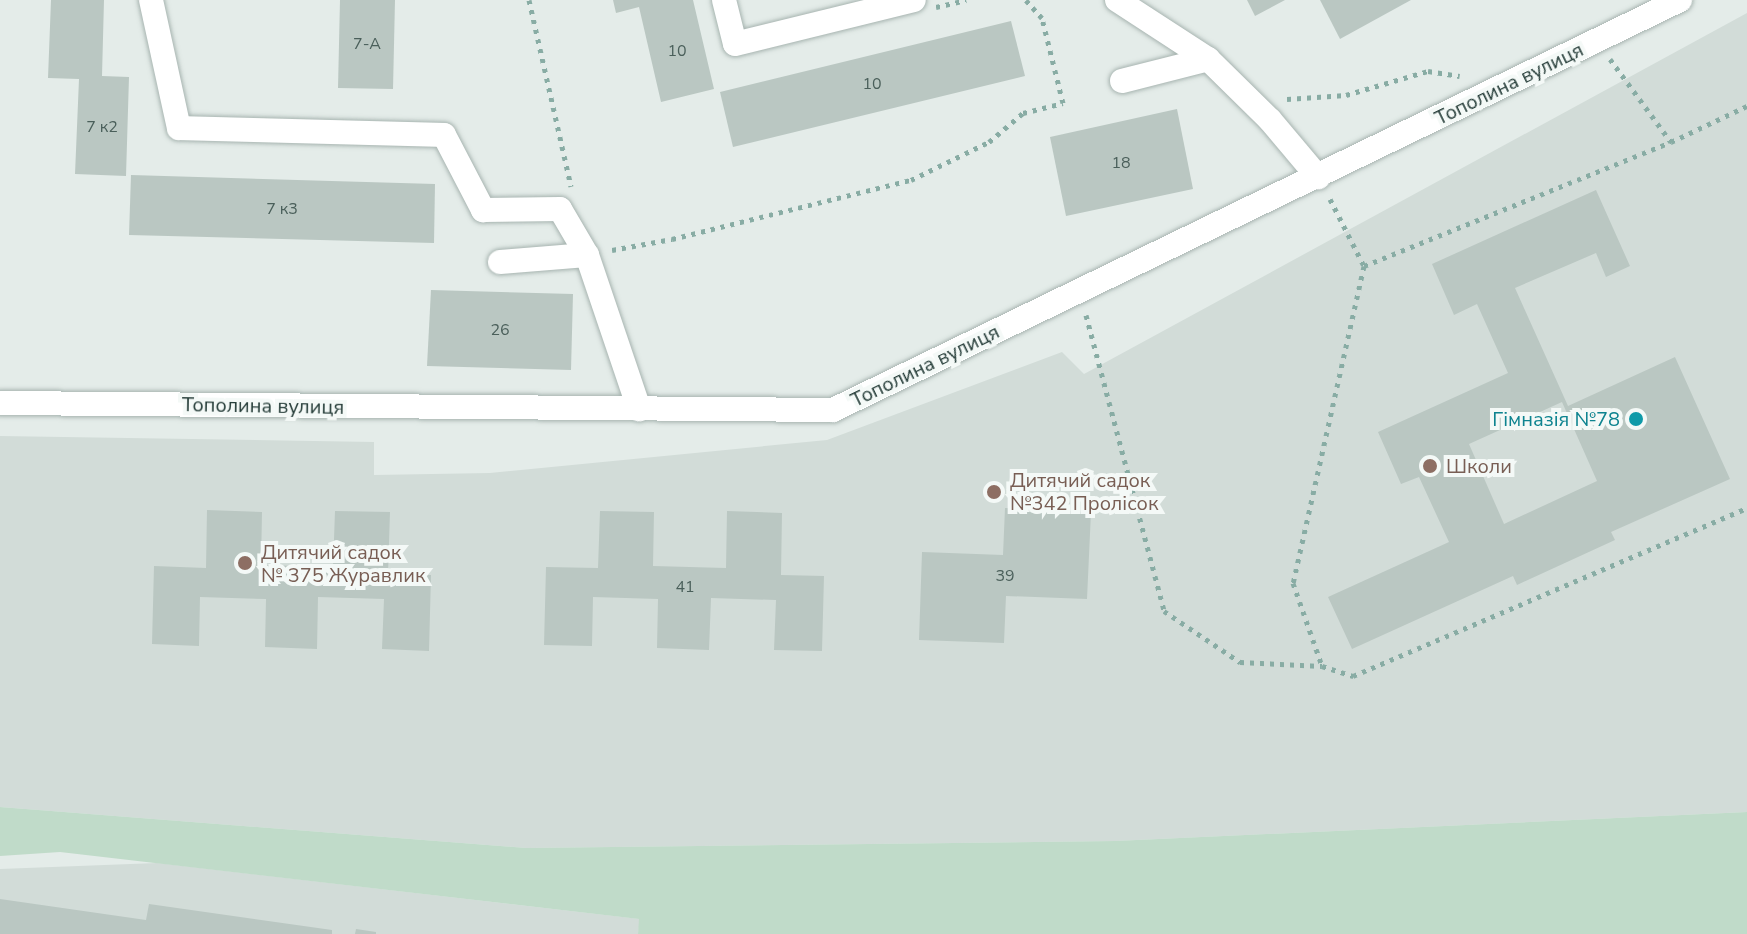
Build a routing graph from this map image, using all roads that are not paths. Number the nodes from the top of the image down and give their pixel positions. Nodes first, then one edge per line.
1 (151, 0) edge
2 (724, 0) edge
3 (914, 0) edge
4 (1117, 0) edge
5 (1680, 0) edge
6 (1208, 59) junction
7 (1122, 81) dead end
8 (1318, 177) junction
9 (587, 255) junction
10 (500, 262) dead end
11 (0, 403) edge
12 (639, 409) junction

1 - 9 street
2 - 3 street
4 - 6 street
5 - 8 street, Тополина вулиця
6 - 7 street
6 - 8 street
8 - 12 street, Тополина вулиця
9 - 10 street
9 - 12 street
11 - 12 street, Тополина вулиця

